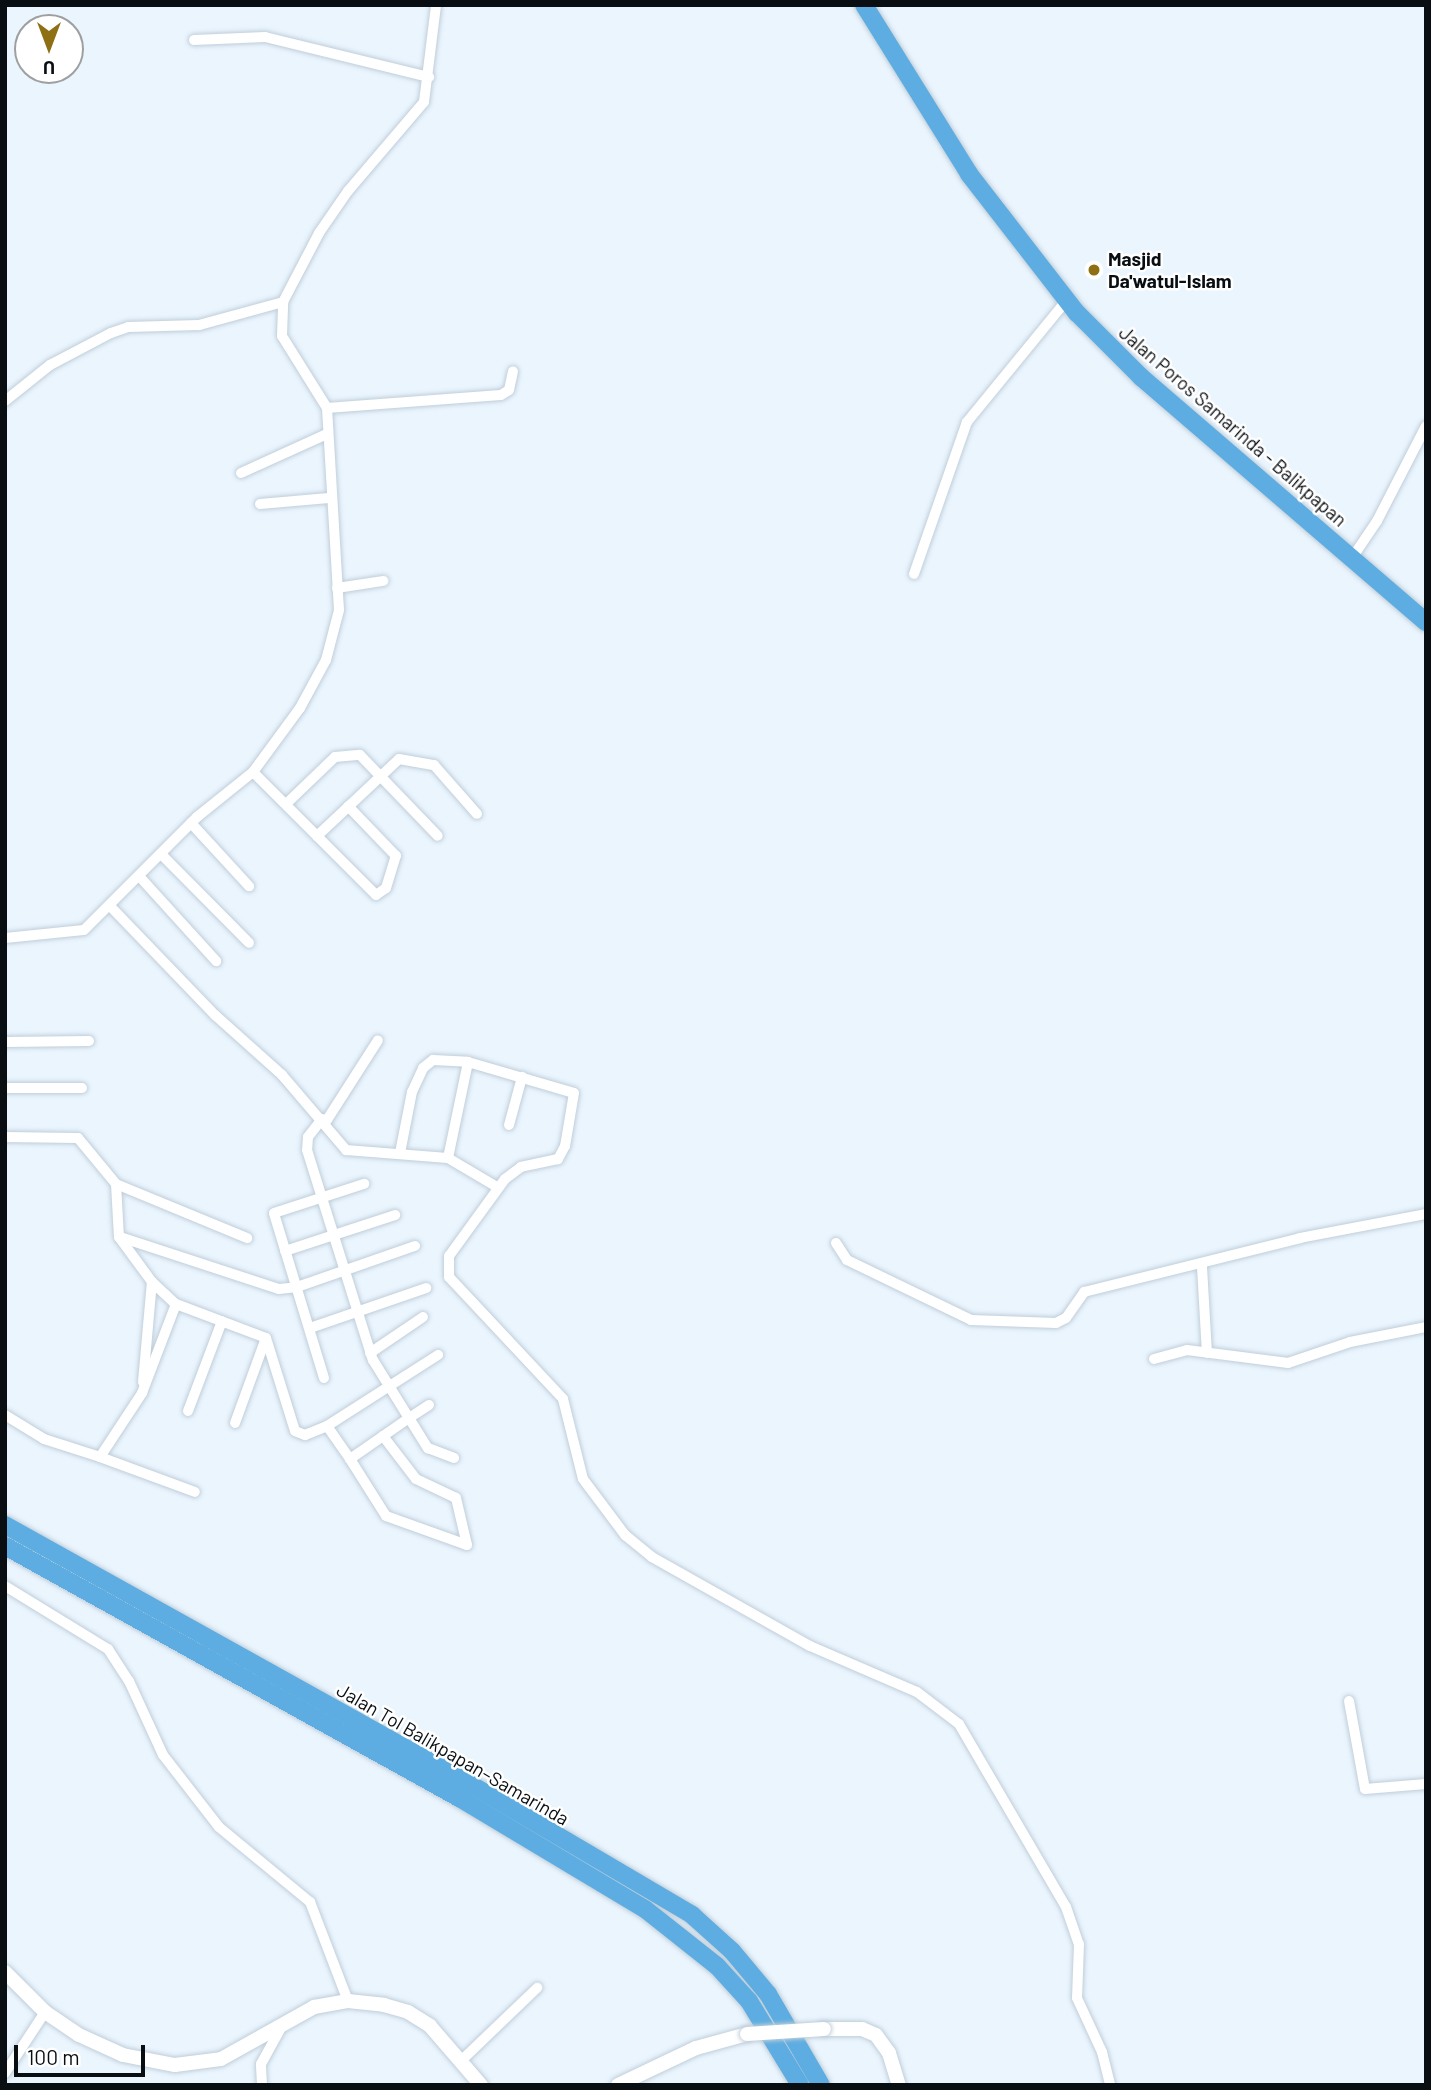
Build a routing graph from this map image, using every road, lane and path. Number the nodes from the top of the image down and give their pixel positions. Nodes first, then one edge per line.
1 (436, 5) edge
2 (864, 5) edge
3 (194, 40) dead end
4 (429, 77) junction
5 (283, 302) junction
6 (1066, 302) junction
7 (513, 371) dead end
8 (5, 401) edge
9 (327, 408) junction
10 (1426, 426) edge
11 (327, 434) junction
12 (241, 473) dead end
13 (329, 498) junction
14 (260, 504) dead end
15 (1352, 558) junction
16 (914, 574) dead end
17 (383, 581) dead end
18 (337, 588) junction
19 (1426, 622) edge
20 (253, 772) junction
21 (379, 774) junction
22 (286, 804) junction
23 (348, 806) junction
24 (477, 814) dead end
25 (191, 823) junction
26 (317, 835) junction
27 (438, 836) dead end
28 (161, 854) junction
29 (139, 876) junction
30 (249, 886) dead end
31 (110, 906) junction
32 (5, 939) edge
33 (249, 943) dead end
34 (216, 961) dead end
35 (378, 1040) dead end
36 (89, 1041) dead end
37 (5, 1042) edge
38 (468, 1062) junction
39 (522, 1077) junction
40 (5, 1088) edge
41 (82, 1088) dead end
42 (324, 1121) junction
43 (509, 1125) dead end
44 (5, 1137) edge
45 (400, 1153) junction
46 (448, 1158) junction
47 (116, 1184) junction
48 (364, 1184) dead end
49 (498, 1187) junction
50 (322, 1196) junction
51 (395, 1214) dead end
52 (1426, 1214) edge
53 (334, 1233) junction
54 (119, 1237) junction
55 (247, 1238) dead end
56 (836, 1243) dead end
57 (415, 1246) dead end
58 (285, 1251) junction
59 (1202, 1266) junction
60 (346, 1270) junction
61 (152, 1282) junction
62 (297, 1287) junction
63 (426, 1288) dead end
64 (176, 1304) junction
65 (358, 1311) junction
66 (423, 1317) dead end
67 (222, 1321) junction
68 (1426, 1326) edge
69 (310, 1328) junction
70 (266, 1338) junction
71 (370, 1353) junction
72 (1207, 1353) junction
73 (438, 1354) dead end
74 (1154, 1359) dead end
75 (324, 1378) dead end
76 (388, 1384) junction
77 (142, 1393) junction
78 (429, 1405) dead end
79 (188, 1411) dead end
80 (5, 1415) edge
81 (409, 1418) junction
82 (235, 1423) dead end
83 (327, 1426) junction
84 (383, 1436) junction
85 (100, 1457) junction
86 (454, 1458) dead end
87 (350, 1459) junction
88 (195, 1492) dead end
89 (5, 1525) edge
90 (5, 1546) edge
91 (5, 1586) edge
92 (1349, 1701) dead end
93 (1426, 1784) edge
94 (5, 1972) edge
95 (537, 1987) dead end
96 (348, 2001) junction
97 (45, 2012) junction
98 (282, 2026) junction
99 (463, 2059) junction
100 (5, 2073) edge
101 (262, 2085) edge
102 (481, 2085) edge
103 (618, 2085) edge
104 (800, 2085) edge
105 (821, 2085) edge
106 (899, 2085) edge
107 (1110, 2085) edge

1 - 4 street
2 - 6 highway, Jalan Poros Samarinda - Balikpapan
3 - 4 street
4 - 5 street
5 - 8 street
5 - 9 street
6 - 15 highway, Jalan Poros Samarinda - Balikpapan
6 - 16 street
7 - 9 street
9 - 11 street
10 - 15 street
11 - 12 street
11 - 13 street
13 - 14 street
13 - 18 street
15 - 19 highway, Jalan Poros Samarinda - Balikpapan
17 - 18 street
18 - 20 street
20 - 22 street
20 - 25 street
21 - 22 street
21 - 23 street
21 - 24 street
21 - 27 street
22 - 26 street
23 - 26 street
23 - 26 street
25 - 28 street
25 - 30 street
28 - 29 street
28 - 33 street
29 - 31 street
29 - 34 street
31 - 32 street
31 - 42 street
35 - 42 street
36 - 37 street
38 - 39 street
38 - 45 street
38 - 46 street
39 - 43 street
39 - 49 street
40 - 41 street
42 - 45 street
42 - 50 street
44 - 47 street
45 - 46 street
46 - 49 street
47 - 54 street
47 - 55 street
48 - 50 street
49 - 107 street
50 - 53 street
50 - 58 street
51 - 53 street
52 - 59 street
53 - 58 street
53 - 60 street
54 - 61 street
54 - 62 street
56 - 59 street
57 - 60 street
58 - 62 street
59 - 72 street
60 - 62 street
60 - 65 street
61 - 64 street
61 - 77 street
62 - 69 street
63 - 65 street
64 - 67 street
64 - 77 street
65 - 69 street
65 - 71 street
66 - 71 street
67 - 70 street
67 - 79 street
68 - 72 street
69 - 75 street
70 - 82 street
70 - 83 street
71 - 76 street
72 - 74 street
73 - 76 street
76 - 81 street
76 - 83 street
77 - 85 street
78 - 81 street
80 - 85 street
81 - 84 street
81 - 86 street
83 - 87 street
84 - 87 street
84 - 87 street
85 - 88 street
89 - 105 highway, Jalan Tol Balikpapan–Samarinda
90 - 104 highway, Jalan Tol Balikpapan–Samarinda
91 - 96 street
92 - 93 street
94 - 97 street
95 - 99 street
96 - 98 street
96 - 99 street
97 - 98 street
97 - 100 street
98 - 101 street
99 - 102 street
103 - 106 street, bridge

